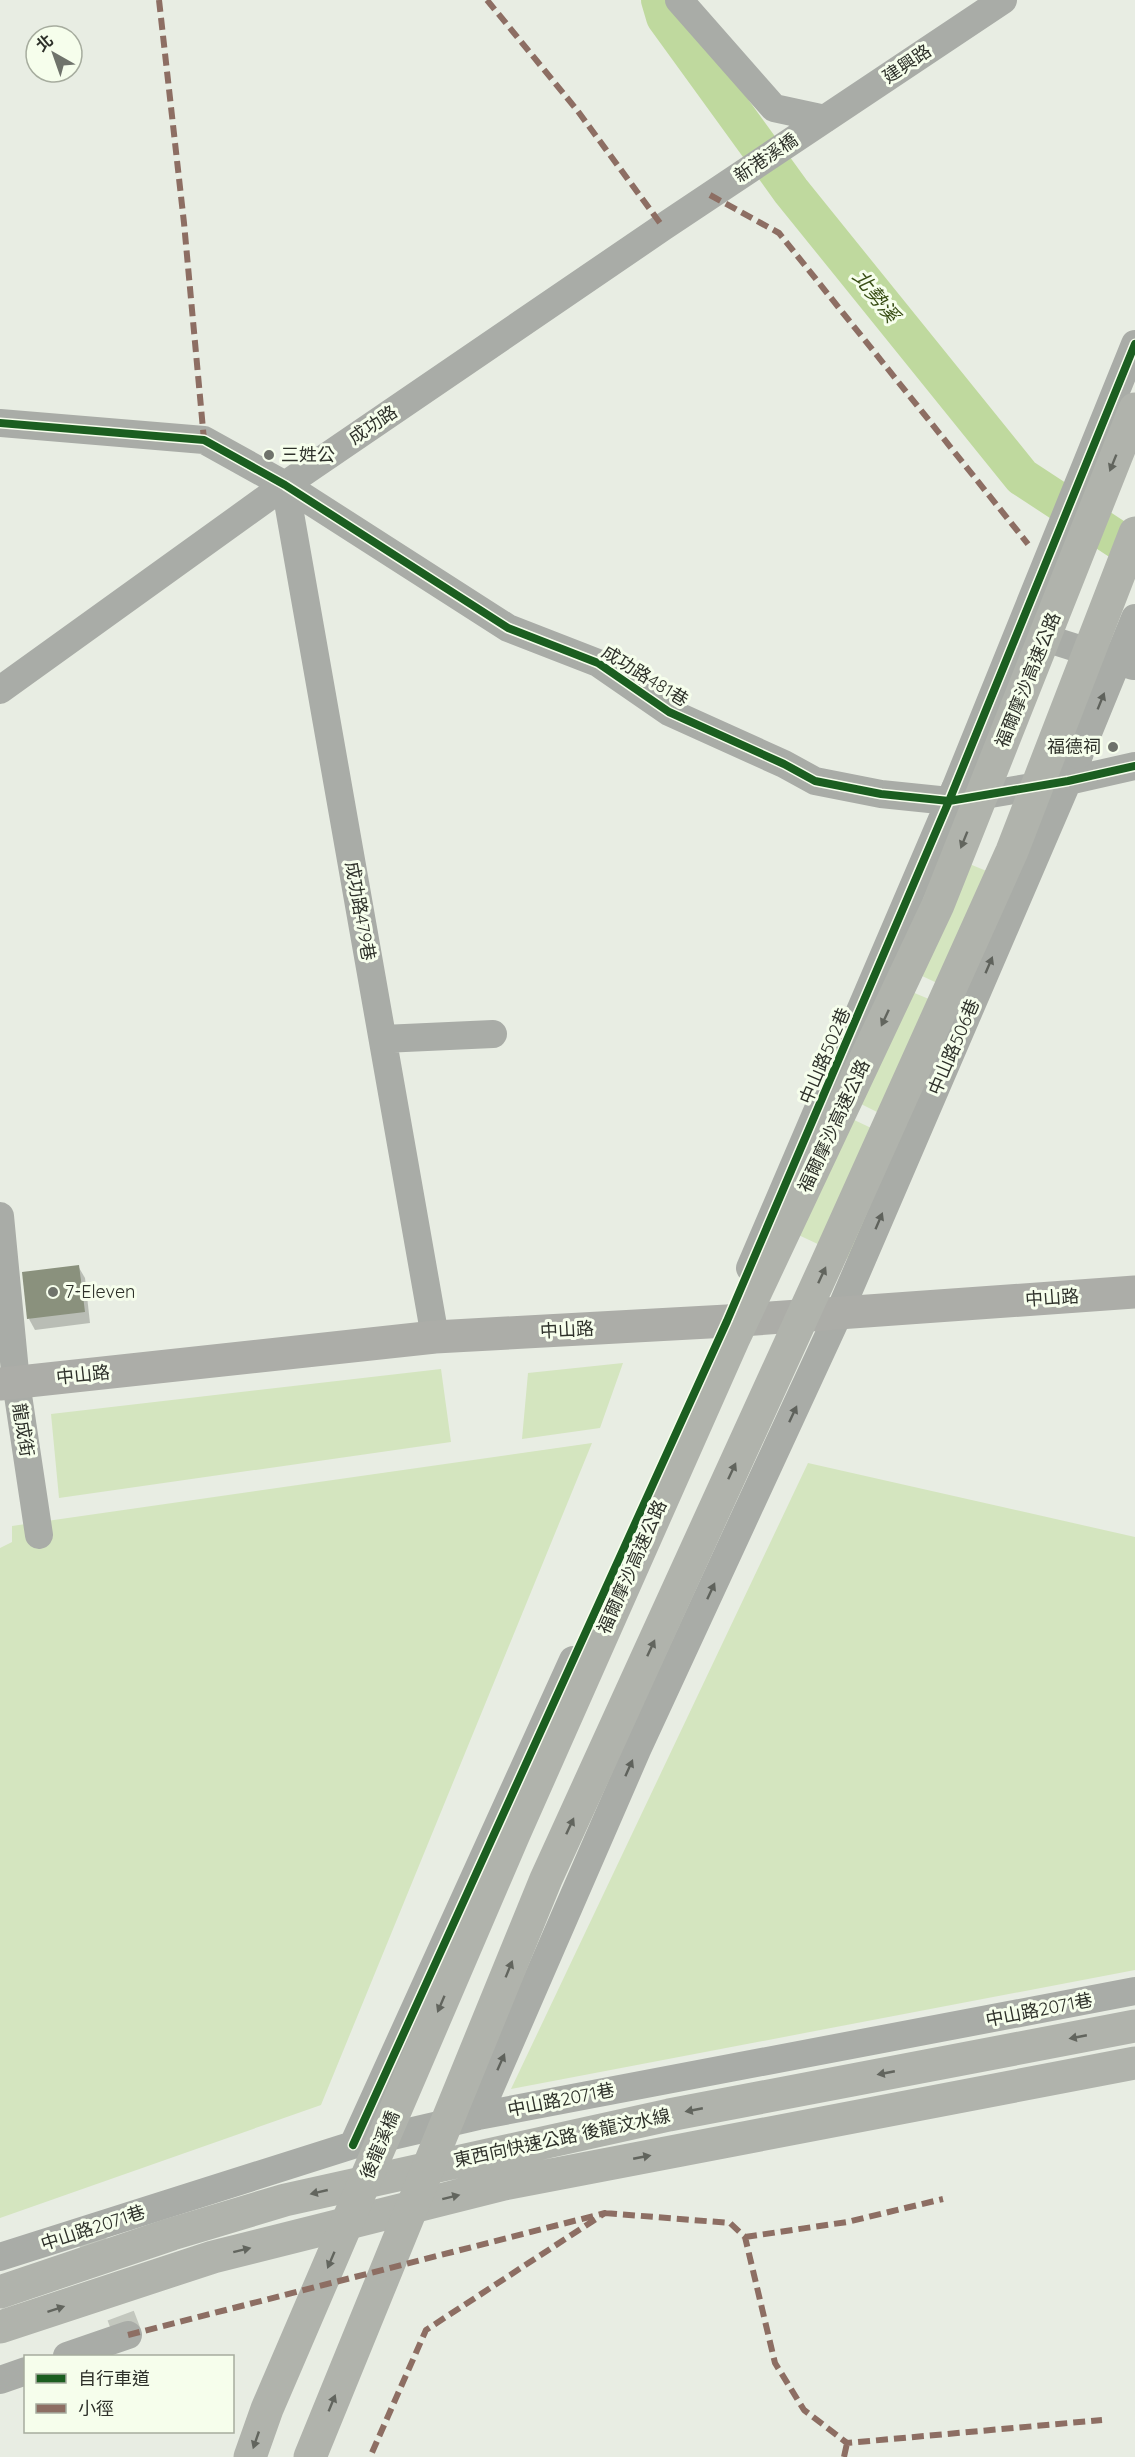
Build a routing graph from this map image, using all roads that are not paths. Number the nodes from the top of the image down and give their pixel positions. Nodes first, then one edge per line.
1 (679, 0) edge
2 (1003, 0) edge
3 (818, 124) junction
4 (722, 189) joint
5 (1135, 344) edge
6 (1135, 409) edge
7 (0, 423) edge
8 (285, 485) junction
9 (1135, 533) edge
10 (1135, 618) edge
11 (1133, 666) dead end
12 (0, 690) edge
13 (1135, 766) edge
14 (1074, 768) junction
15 (948, 797) junction
16 (493, 1034) dead end
17 (383, 1039) junction
18 (0, 1216) edge
19 (1135, 1293) edge
20 (839, 1313) junction
21 (727, 1322) junction
22 (435, 1337) junction
23 (8, 1383) edge
24 (39, 1535) dead end
25 (514, 1834) joint
26 (1135, 1991) edge
27 (1135, 2026) edge
28 (1135, 2063) edge
29 (477, 2116) junction
30 (353, 2145) junction
31 (0, 2257) edge
32 (0, 2292) edge
33 (0, 2327) edge
34 (128, 2335) dead end
35 (70, 2355) edge
36 (24, 2372) edge
37 (0, 2380) edge
38 (250, 2457) edge
39 (310, 2457) edge

1 - 3 street
2 - 3 street, 建興路
3 - 4 street, 新港溪橋
4 - 8 street, 成功路
5 - 15 street, bridge
6 -> 25 highway, 福爾摩沙高速公路, bridge
7 - 8 street, 成功路481巷
8 - 12 street, 成功路
8 - 15 street, 成功路481巷
8 - 17 street, 成功路479巷
39 -> 9 highway, bridge
14 -> 10 street, 中山路506巷, bridge
11 - 15 street
13 - 14 street, 成功路481巷
14 - 15 street, 成功路481巷
20 -> 14 street, 中山路506巷
15 - 21 street, 中山路502巷
16 - 17 street
17 - 22 street, 成功路479巷
18 - 23 street, 龍成街
19 - 20 main road, 中山路
20 - 21 main road, 中山路
29 -> 20 street, 中山路506巷
21 - 22 main road, 中山路
21 - 30 street, 中山路502巷
22 - 23 main road, 中山路
23 - 24 street, 龍成街
25 -> 38 highway, 後龍溪橋, bridge
26 - 29 street, 中山路2071巷
27 -> 32 highway, 東西向快速公路 後龍汶水線
33 -> 28 highway, 東西向快速公路 後龍汶水線
29 - 30 street, 中山路2071巷
30 - 31 street, 中山路2071巷
34 - 35 street
36 - 37 street

